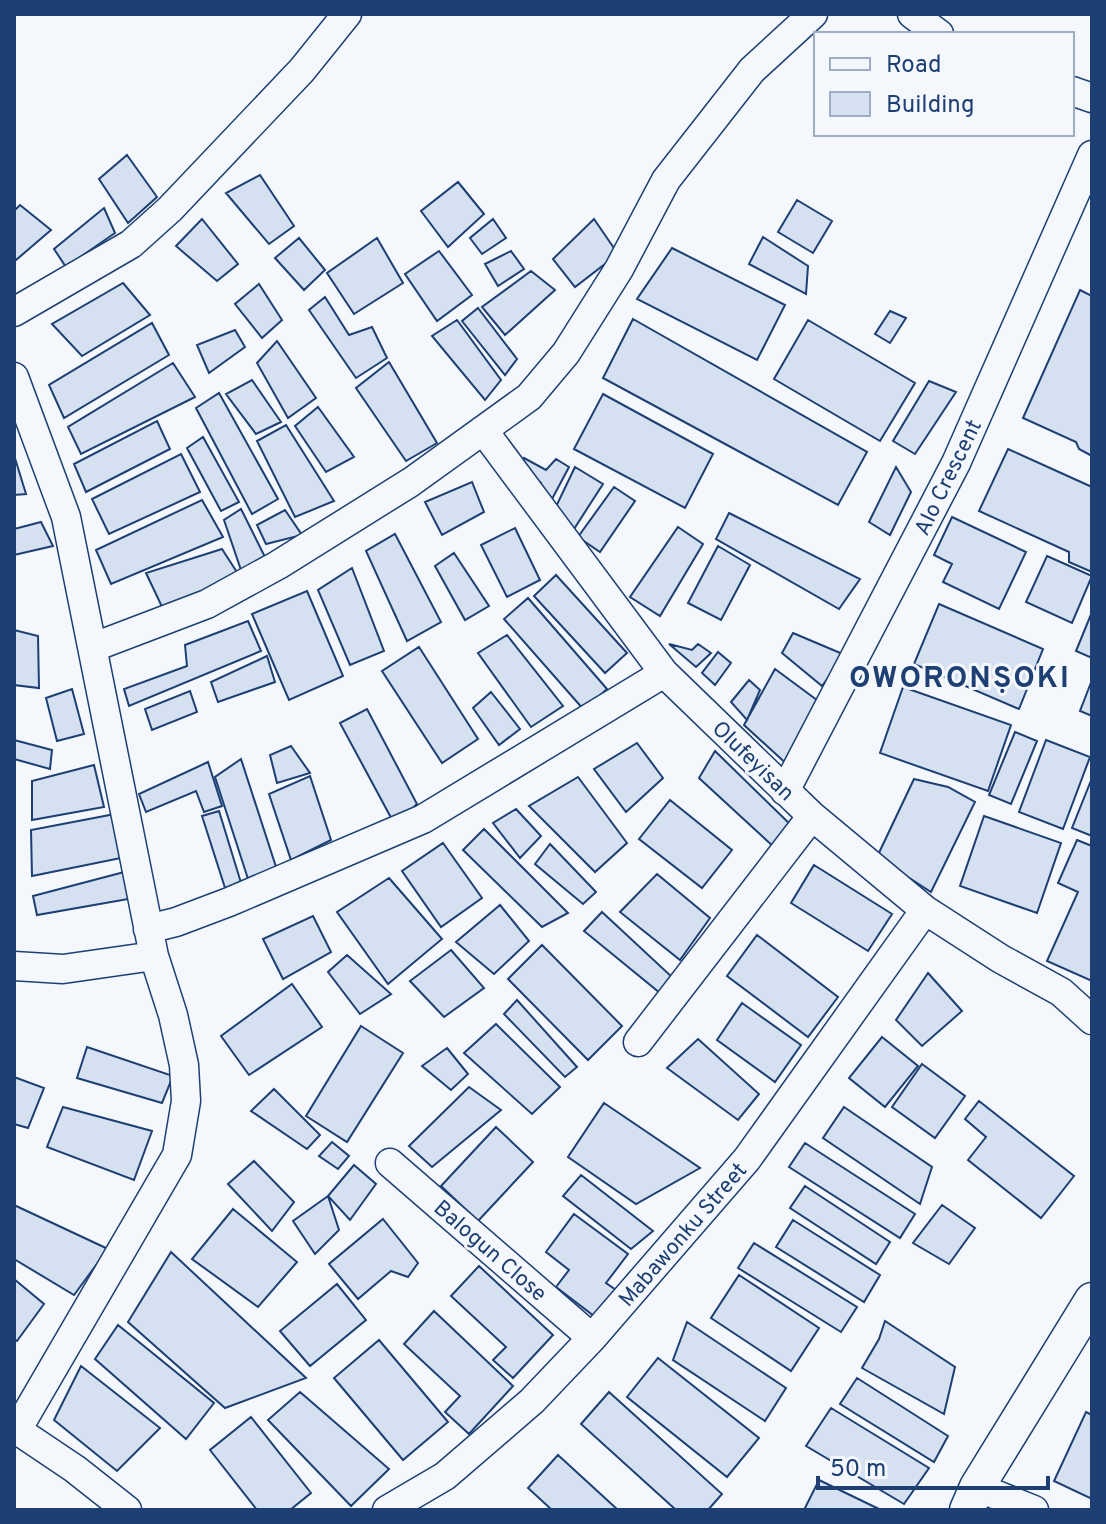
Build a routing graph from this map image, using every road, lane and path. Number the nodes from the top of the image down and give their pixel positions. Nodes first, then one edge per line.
1 (347, 14) edge
2 (813, 14) edge
3 (912, 14) edge
4 (936, 32) edge
5 (1092, 155) edge
6 (14, 312) edge
7 (14, 377) edge
8 (483, 430) junction
9 (94, 647) junction
10 (664, 673) junction
11 (785, 791) junction
12 (812, 816) junction
13 (925, 910) junction
14 (151, 942) junction
15 (14, 966) edge
16 (1092, 1020) edge
17 (638, 1042) dead end
18 (390, 1163) dead end
19 (1092, 1300) edge
20 (592, 1338) junction
21 (16, 1429) edge
22 (972, 1498) edge
23 (127, 1510) edge
24 (387, 1510) edge
25 (1034, 1510) edge

1 - 6 street
2 - 8 street
3 - 4 street
5 - 11 street, Alo Crescent
7 - 9 street
8 - 9 street
8 - 10 street, Olufeyisan
9 - 14 street
10 - 11 street, Olufeyisan
10 - 14 street
11 - 12 street, Olufeyisan
12 - 13 street, Olufeyisan
12 - 17 street
13 - 16 street, Olufeyisan
13 - 20 street, Mabawonku Street
14 - 15 street
14 - 21 street
18 - 20 street, Balogun Close
19 - 22 street
20 - 24 street, Mabawonku Street
21 - 23 street
22 - 25 street

